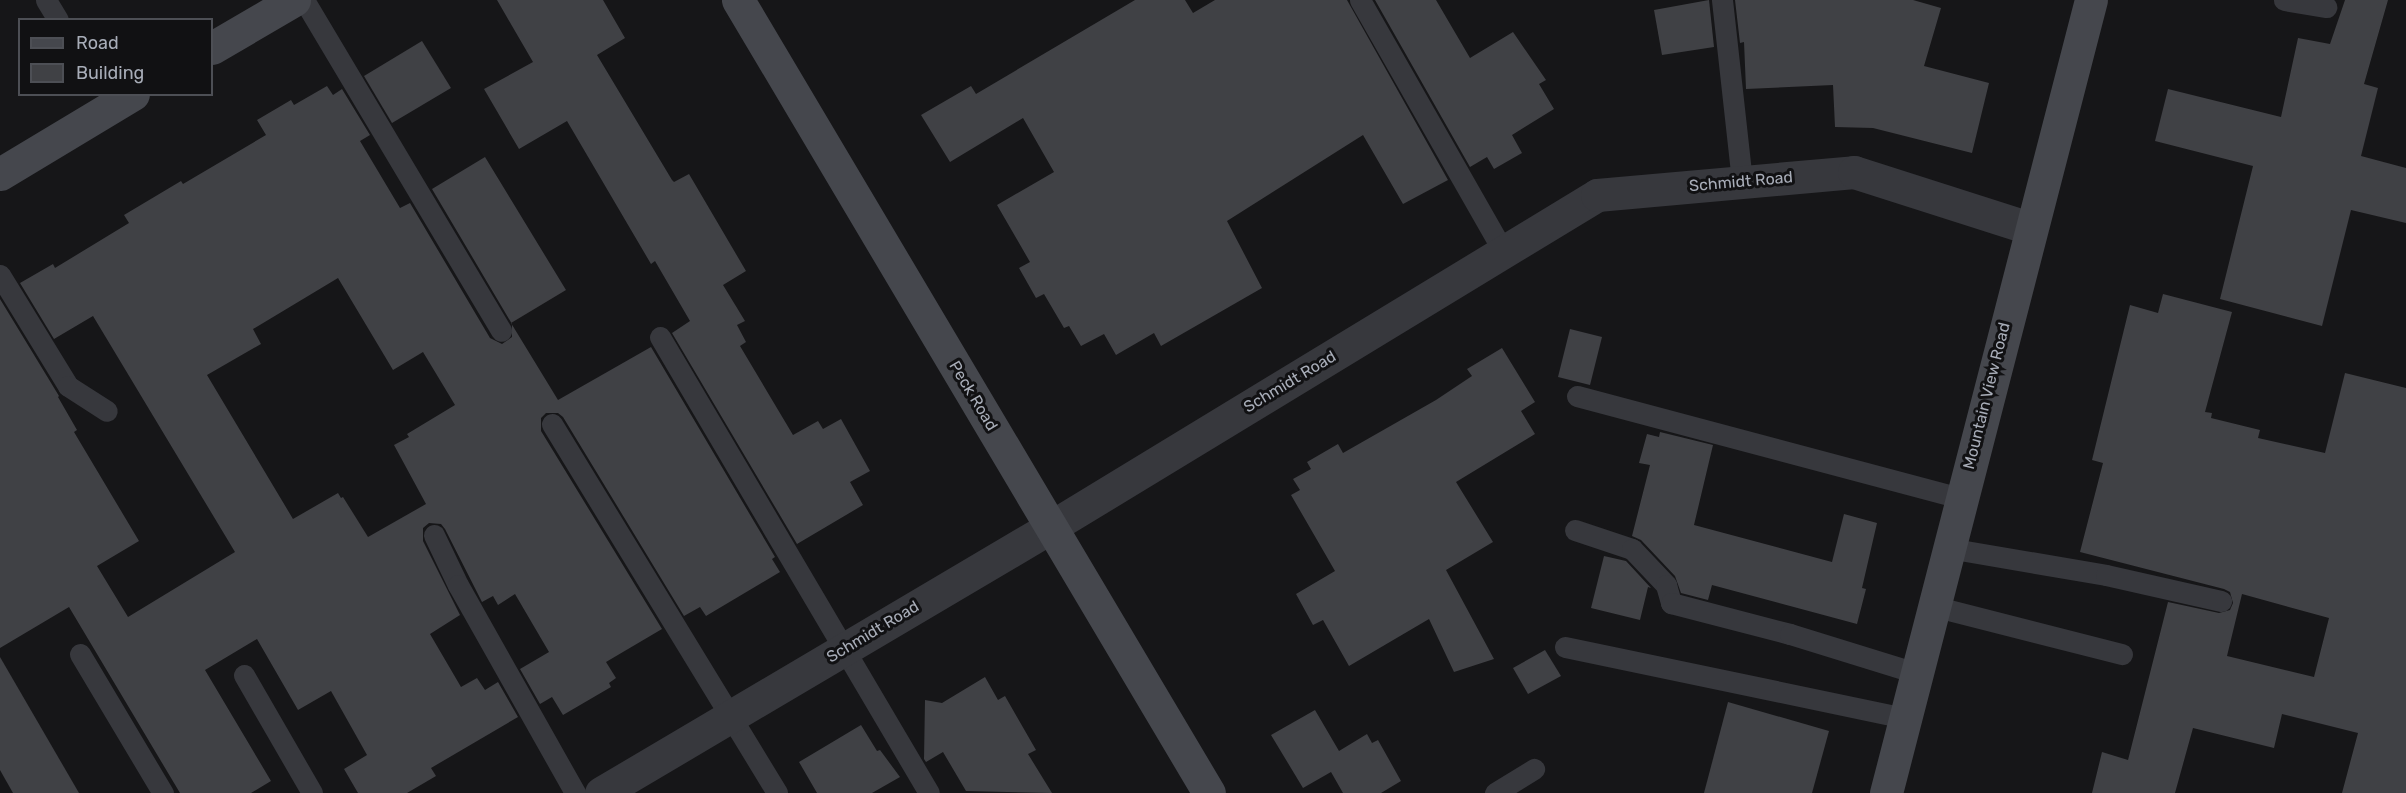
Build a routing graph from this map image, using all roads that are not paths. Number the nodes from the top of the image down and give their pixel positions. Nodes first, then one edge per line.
1 (46, 0) edge
2 (294, 0) edge
3 (304, 0) edge
4 (738, 0) edge
5 (1360, 0) edge
6 (1722, 0) edge
7 (2091, 0) edge
8 (2284, 0) edge
9 (2326, 8) dead end
10 (57, 18) edge
11 (213, 47) edge
12 (116, 99) edge
13 (1, 172) edge
14 (1742, 182) junction
15 (2030, 228) junction
16 (1504, 252) junction
17 (0, 275) edge
18 (501, 331) dead end
19 (660, 337) dead end
20 (1577, 396) dead end
21 (107, 411) dead end
22 (552, 424) dead end
23 (1961, 498) junction
24 (1051, 527) junction
25 (1575, 530) dead end
26 (434, 535) dead end
27 (1948, 548) junction
28 (2221, 601) dead end
29 (1933, 606) junction
30 (1565, 647) dead end
31 (845, 649) junction
32 (80, 654) dead end
33 (2122, 654) dead end
34 (1916, 673) junction
35 (244, 675) dead end
36 (731, 717) junction
37 (1905, 718) junction
38 (1534, 769) dead end
39 (163, 793) edge
40 (312, 793) edge
41 (575, 793) edge
42 (602, 793) edge
43 (777, 793) edge
44 (929, 793) edge
45 (1209, 793) edge
46 (1495, 793) edge
47 (1886, 793) edge

1 - 10 lane
2 - 11 street
3 - 18 lane
4 - 24 street, Peck Road
5 - 16 lane
6 - 14 lane
7 - 15 street, Mountain View Road
8 - 9 lane
12 - 13 street
14 - 15 street, Schmidt Road
14 - 16 street, Schmidt Road
15 - 23 street, Mountain View Road
16 - 24 street, Schmidt Road
17 - 21 lane
19 - 31 lane
20 - 23 lane
22 - 36 lane
23 - 27 street, Mountain View Road
24 - 31 street, Schmidt Road
24 - 45 street, Peck Road
25 - 34 lane
26 - 41 lane
27 - 28 lane
27 - 29 street, Mountain View Road
29 - 33 lane
29 - 34 street, Mountain View Road
30 - 37 lane
31 - 36 street, Schmidt Road
31 - 44 lane
32 - 39 lane
34 - 37 street, Mountain View Road
35 - 40 lane
36 - 42 street, Schmidt Road
36 - 43 lane
37 - 47 street, Mountain View Road
38 - 46 lane

